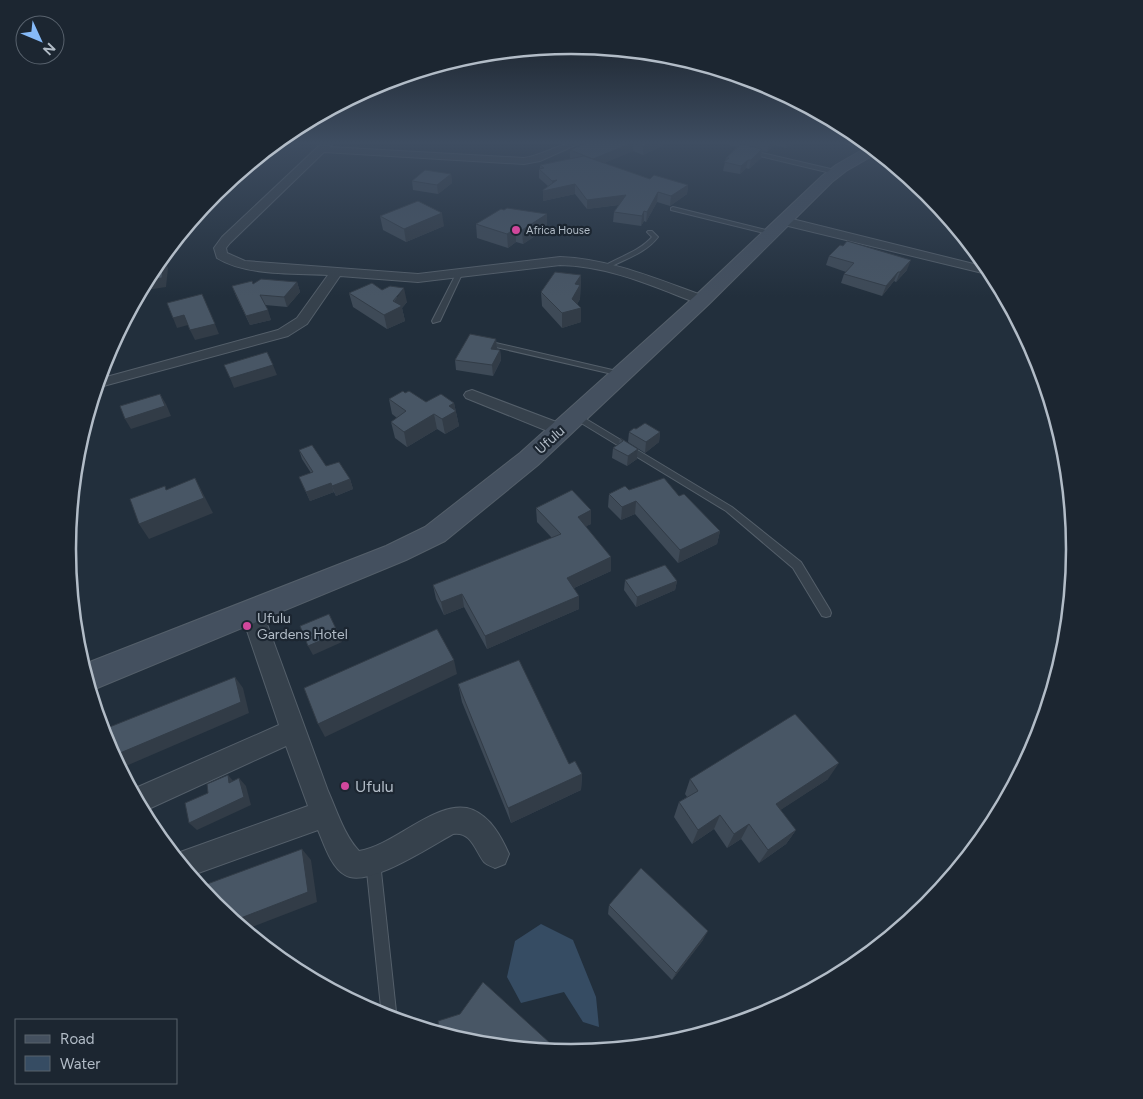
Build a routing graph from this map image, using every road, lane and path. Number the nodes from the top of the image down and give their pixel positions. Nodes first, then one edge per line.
1 (274, 194) edge
2 (812, 194) edge
3 (673, 209) dead end
4 (778, 227) junction
5 (650, 232) dead end
6 (606, 267) junction
7 (981, 271) edge
8 (336, 273) junction
9 (459, 274) junction
10 (702, 300) junction
11 (436, 321) dead end
12 (490, 342) edge
13 (621, 374) junction
14 (105, 382) edge
15 (472, 395) dead end
16 (569, 423) junction
17 (252, 613) junction
18 (826, 613) dead end
19 (92, 676) edge
20 (293, 731) junction
21 (143, 798) edge
22 (324, 814) junction
23 (495, 854) dead end
24 (373, 861) junction
25 (188, 863) edge
26 (389, 1011) edge

1 - 8 street
2 - 4 street, Ufulu
3 - 4 lane
4 - 7 street
4 - 10 street, Ufulu
5 - 6 lane
6 - 9 street
6 - 10 street
8 - 9 street
8 - 14 street
9 - 11 lane
10 - 13 street, Ufulu
12 - 13 lane
13 - 16 street, Ufulu
15 - 16 street
16 - 17 street, Ufulu
16 - 18 lane
17 - 19 street, Ufulu
17 - 20 street
20 - 21 street
20 - 22 street
22 - 24 street
22 - 25 street
23 - 24 street
24 - 26 lane

